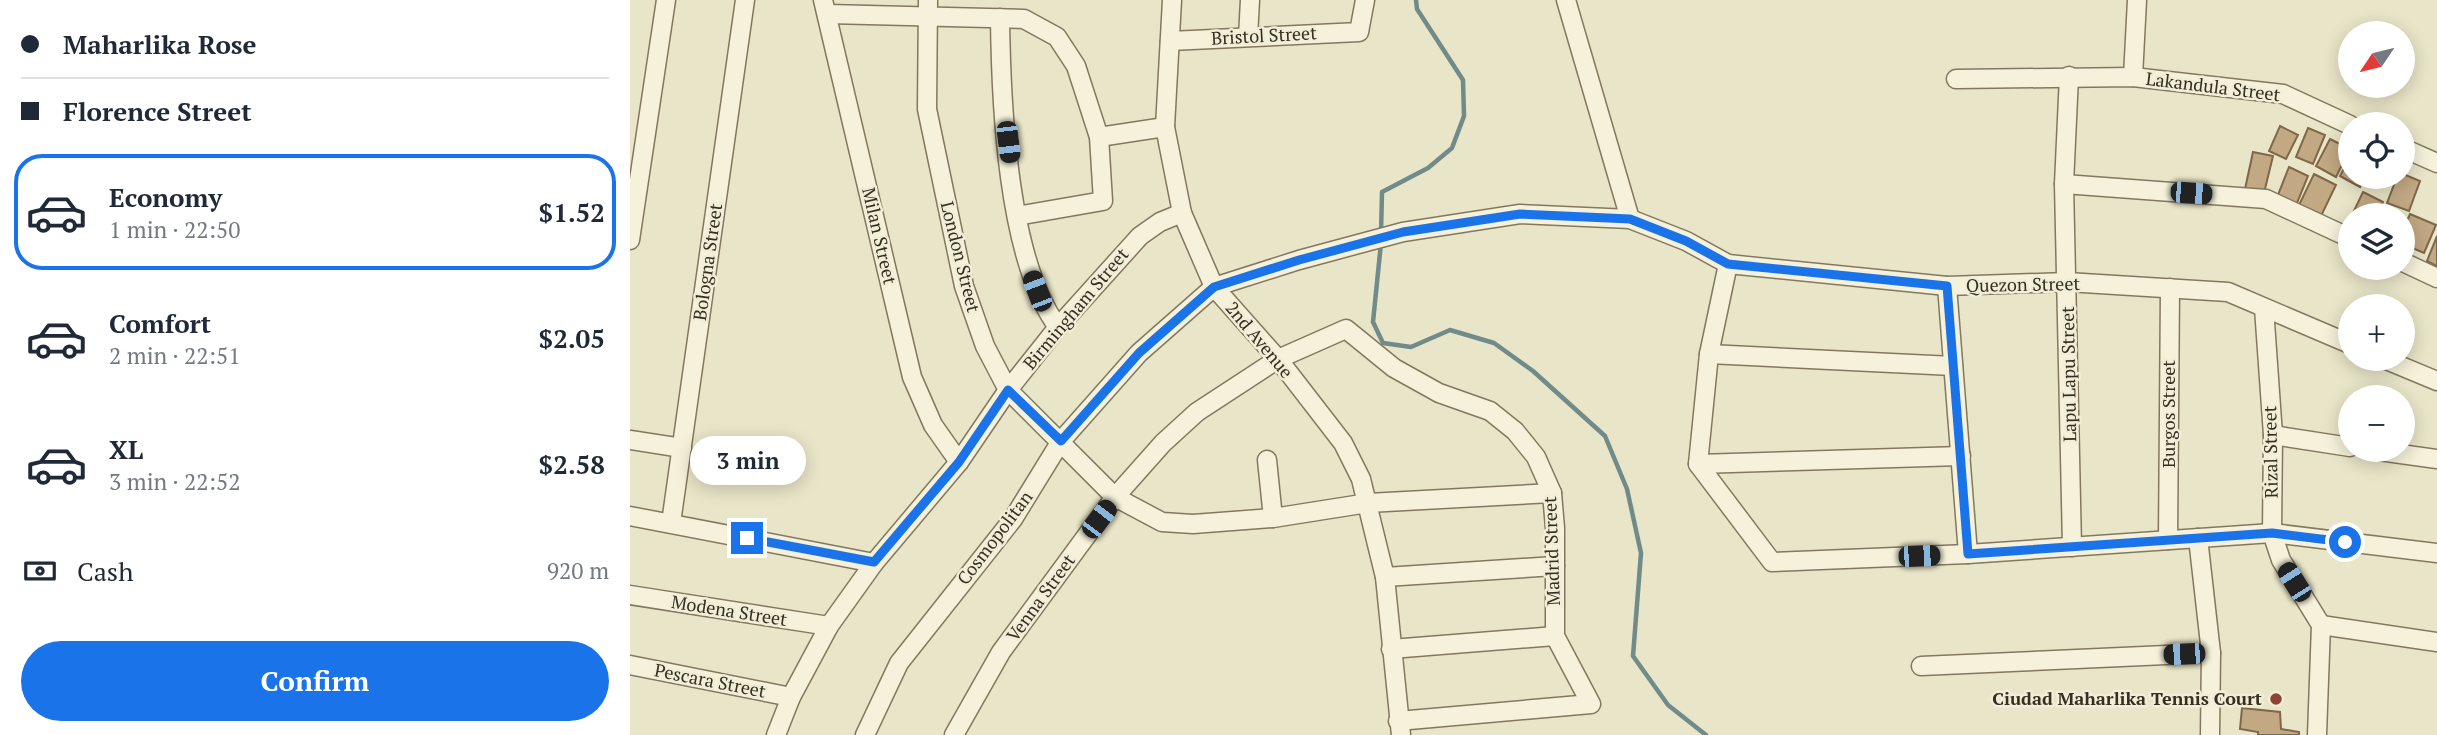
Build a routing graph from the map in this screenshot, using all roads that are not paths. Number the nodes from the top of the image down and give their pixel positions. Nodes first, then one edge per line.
1 (666, 0) edge
2 (745, 0) edge
3 (1172, 0) edge
4 (1250, 0) edge
5 (1365, 0) edge
6 (1566, 0) edge
7 (2137, 0) edge
8 (826, 7) edge
9 (928, 8) edge
10 (1000, 18) junction
11 (1248, 37) junction
12 (1170, 41) junction
13 (2069, 76) junction
14 (2133, 77) junction
15 (1956, 79) dead end
16 (2338, 119) edge
17 (1165, 127) junction
18 (1099, 137) junction
19 (2415, 153) edge
20 (2437, 163) edge
21 (2064, 184) junction
22 (1182, 213) junction
23 (1017, 216) junction
24 (1630, 219) junction
25 (2338, 232) edge
26 (630, 240) edge
27 (1362, 243) joint
28 (1728, 264) junction
29 (2415, 268) edge
30 (2437, 278) edge
31 (2067, 282) junction
32 (1947, 286) junction
33 (1214, 287) junction
34 (2170, 288) junction
35 (2264, 308) junction
36 (1058, 327) junction
37 (1346, 329) joint
38 (2338, 339) edge
39 (1709, 354) junction
40 (1278, 359) junction
41 (1953, 366) junction
42 (2413, 371) edge
43 (2437, 381) edge
44 (1008, 390) junction
45 (2273, 435) junction
46 (630, 440) edge
47 (1061, 441) junction
48 (2338, 445) edge
49 (682, 448) junction
50 (1961, 456) junction
51 (2415, 456) edge
52 (2437, 459) edge
53 (1267, 460) dead end
54 (959, 462) junction
55 (1698, 464) junction
56 (1552, 493) junction
57 (1115, 496) junction
58 (1368, 503) junction
59 (630, 516) edge
60 (1273, 518) junction
61 (671, 523) junction
62 (2272, 533) junction
63 (2198, 538) junction
64 (2168, 540) junction
65 (2072, 547) junction
66 (2437, 553) edge
67 (1968, 554) junction
68 (874, 562) junction
69 (1555, 566) junction
70 (1385, 577) junction
71 (630, 595) edge
72 (2321, 625) junction
73 (829, 626) junction
74 (1555, 636) junction
75 (2437, 642) edge
76 (1391, 649) junction
77 (2211, 653) junction
78 (630, 665) edge
79 (1921, 666) dead end
80 (791, 697) junction
81 (1399, 728) edge
82 (776, 735) edge
83 (865, 735) edge
84 (954, 735) edge
85 (2202, 735) edge
86 (2210, 735) edge
87 (2317, 735) edge

1 - 26 street
2 - 49 street, Bologna Street
3 - 12 street, 2nd Avenue
4 - 11 street
5 - 11 street, Bristol Street
6 - 24 street
7 - 14 street
8 - 9 street
8 - 54 street, Milan Street
9 - 10 street
9 - 44 street, London Street
10 - 18 street
10 - 23 street
11 - 12 street, Bristol Street
12 - 17 street, 2nd Avenue
13 - 14 street, Lakandula Street
13 - 15 street, Lakandula Street
13 - 21 street, Lapu Lapu Street
14 - 16 street, Lakandula Street
17 - 18 street
17 - 22 street, 2nd Avenue
18 - 23 street
19 - 20 street
21 - 25 street
21 - 31 street, Lapu Lapu Street
22 - 33 street, 2nd Avenue
22 - 36 street, Birmingham Street
23 - 36 street
24 - 27 street, Quezon Street
24 - 28 street, Quezon Street
27 - 33 street, Cosmopolitan
28 - 32 street, Quezon Street
28 - 39 street
29 - 30 street
31 - 32 street, Quezon Street
31 - 34 street, Quezon Street
31 - 65 street, Lapu Lapu Street
32 - 41 street
33 - 40 street, 2nd Avenue
33 - 47 street, Cosmopolitan
34 - 35 street, Quezon Street
34 - 64 street, Burgos Street
35 - 38 street, Quezon Street
35 - 45 street, Rizal Street
36 - 44 street, Birmingham Street
37 - 40 street, Venna Street
37 - 56 street, Madrid Street
39 - 41 street
39 - 55 street
40 - 57 street, Venna Street
40 - 58 street, 2nd Avenue
41 - 50 street
42 - 43 street
44 - 47 street, London Street
44 - 54 street, Birmingham Street
45 - 48 street
45 - 62 street, Rizal Street
46 - 49 street
47 - 57 street, London Street
47 - 83 street, Cosmopolitan
49 - 61 street, Bologna Street
50 - 55 street
50 - 67 street
51 - 52 street
53 - 60 street
54 - 68 street, Birmingham Street
55 - 67 street
56 - 58 street, London Street
56 - 69 street, Madrid Street
57 - 60 street, London Street
57 - 84 street, Venna Street
58 - 60 street, London Street
58 - 70 street, 2nd Avenue
59 - 61 street
61 - 68 street
62 - 63 street
62 - 66 street
62 - 72 street, Rizal Street
63 - 64 street
63 - 77 street
64 - 65 street
65 - 67 street
68 - 73 street, Birmingham Street
69 - 70 street
69 - 74 street, Madrid Street
70 - 76 street, 2nd Avenue
71 - 73 street, Modena Street
72 - 75 street
72 - 87 street
73 - 80 street, Birmingham Street
74 - 76 street
74 - 81 street, Madrid Street
76 - 81 street, 2nd Avenue
77 - 79 street
77 - 86 street
78 - 80 street, Pescara Street
80 - 82 street, Birmingham Street
85 - 86 street

